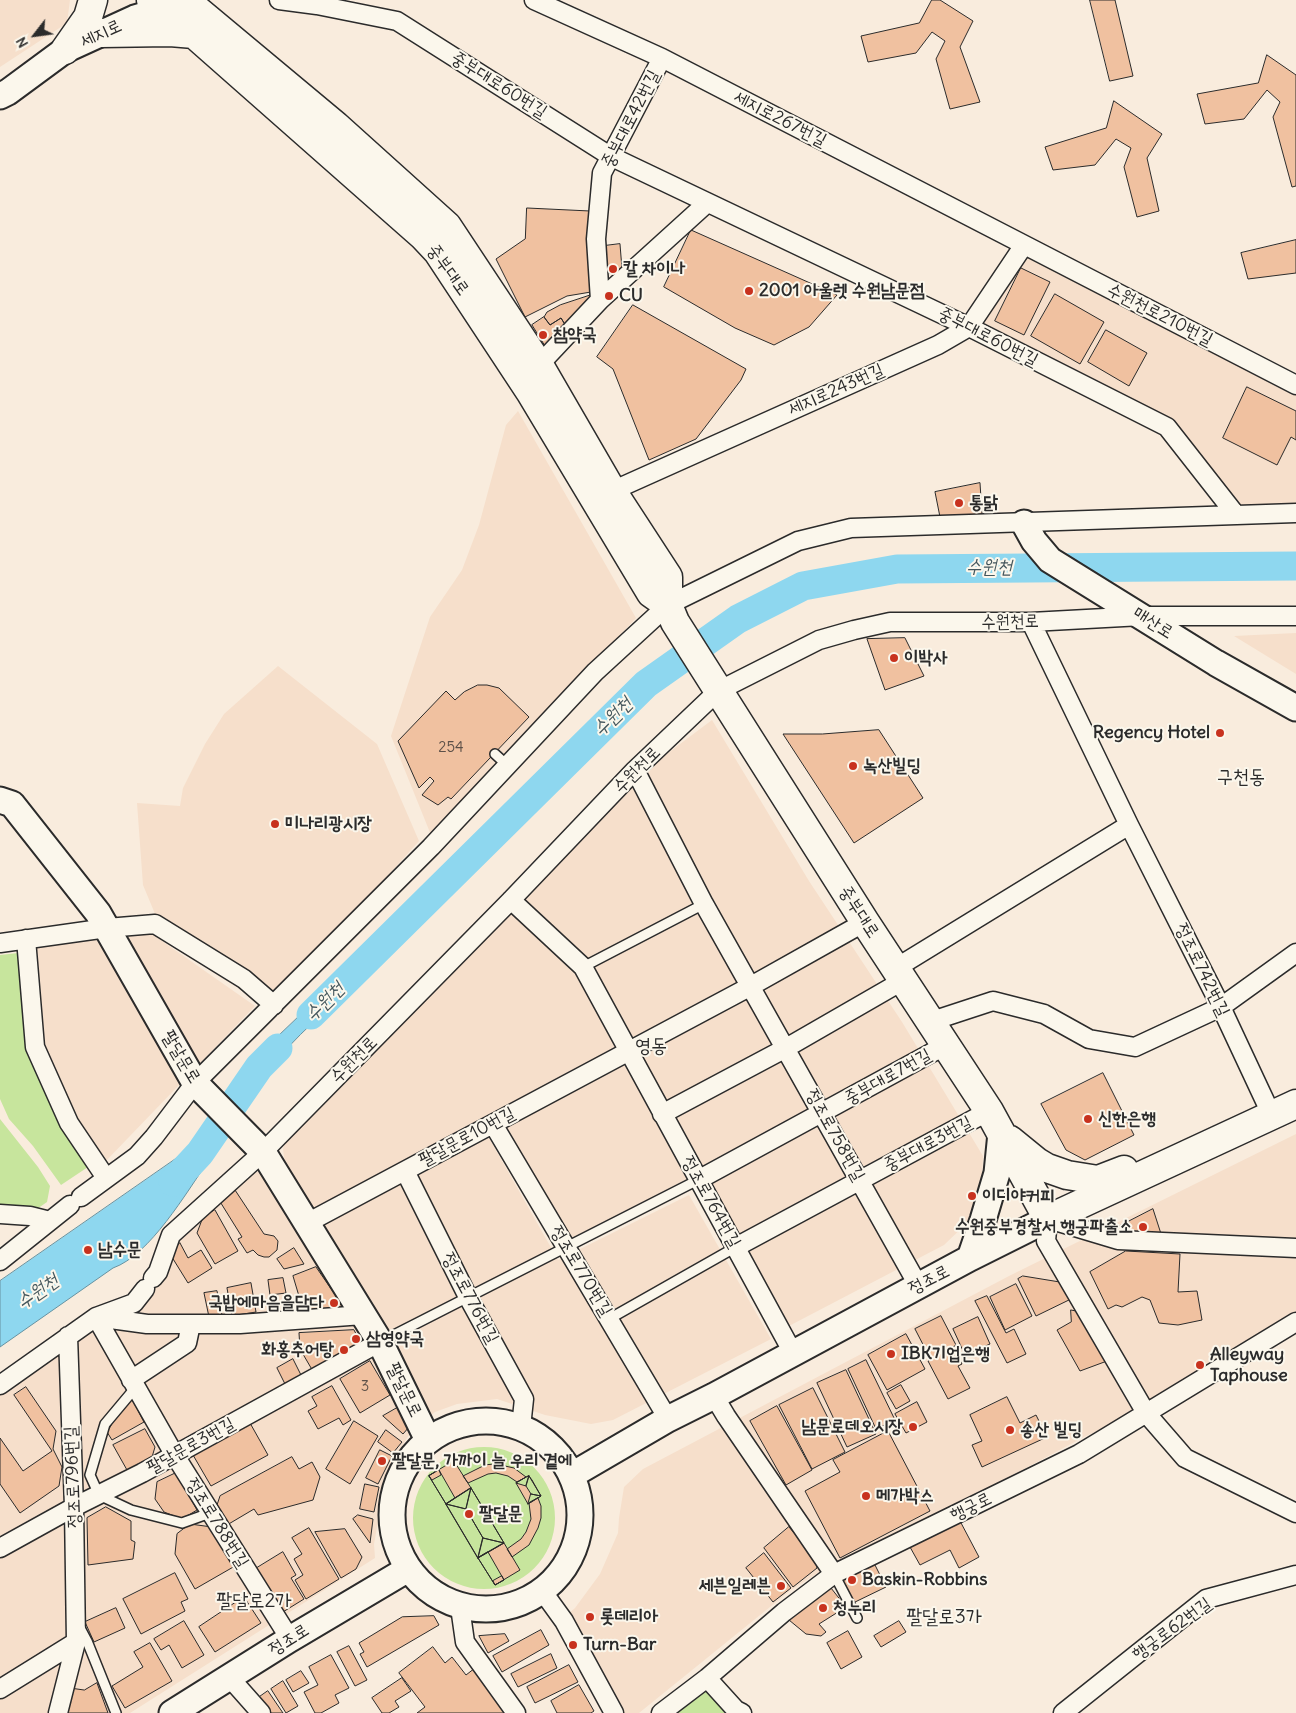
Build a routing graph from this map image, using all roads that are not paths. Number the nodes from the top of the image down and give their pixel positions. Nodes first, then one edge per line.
1 (93, 0) edge
2 (279, 0) edge
3 (534, 0) edge
4 (171, 2) edge
5 (101, 33) junction
6 (194, 34) junction
7 (65, 50) junction
8 (662, 58) junction
9 (0, 96) edge
10 (610, 156) junction
11 (707, 203) junction
12 (1024, 245) junction
13 (600, 300) junction
14 (969, 327) junction
15 (539, 365) junction
16 (1296, 385) edge
17 (612, 491) junction
18 (1296, 513) edge
19 (1236, 515) junction
20 (1029, 532) junction
21 (671, 614) junction
22 (1138, 614) junction
23 (1296, 616) edge
24 (1030, 622) junction
25 (716, 687) junction
26 (1296, 708) edge
27 (634, 770) junction
28 (0, 800) edge
29 (1129, 825) junction
30 (512, 900) junction
31 (704, 904) junction
32 (865, 922) junction
33 (107, 928) junction
34 (26, 940) junction
35 (0, 943) edge
36 (1296, 953) edge
37 (584, 968) junction
38 (900, 974) junction
39 (751, 986) junction
40 (274, 1005) junction
41 (1221, 1007) junction
42 (932, 1022) junction
43 (946, 1045) junction
44 (786, 1048) junction
45 (628, 1051) junction
46 (198, 1086) junction
47 (1296, 1104) edge
48 (822, 1113) junction
49 (662, 1114) junction
50 (1272, 1116) junction
51 (995, 1122) junction
52 (493, 1124) junction
53 (258, 1147) junction
54 (1168, 1164) junction
55 (405, 1171) junction
56 (106, 1178) junction
57 (698, 1180) junction
58 (860, 1181) junction
59 (0, 1214) edge
60 (1048, 1219) junction
61 (50, 1221) junction
62 (306, 1223) junction
63 (566, 1247) junction
64 (736, 1247) junction
65 (1296, 1248) edge
66 (970, 1258) junction
67 (0, 1261) edge
68 (918, 1285) junction
69 (468, 1297) junction
70 (363, 1315) junction
71 (96, 1318) junction
72 (609, 1319) junction
73 (1296, 1322) edge
74 (191, 1324) junction
75 (68, 1336) junction
76 (380, 1342) junction
77 (793, 1353) junction
78 (133, 1384) junction
79 (0, 1385) edge
80 (714, 1396) junction
81 (1146, 1413) junction
82 (668, 1419) junction
83 (521, 1427) junction
84 (428, 1440) junction
85 (174, 1454) junction
86 (572, 1475) junction
87 (99, 1495) junction
88 (74, 1507) junction
89 (210, 1513) junction
90 (1296, 1513) edge
91 (0, 1548) edge
92 (408, 1569) junction
93 (834, 1574) junction
94 (1296, 1575) edge
95 (543, 1592) junction
96 (460, 1607) junction
97 (75, 1618) junction
98 (857, 1618) dead end
99 (290, 1639) junction
100 (76, 1642) junction
101 (230, 1678) junction
102 (707, 1678) junction
103 (0, 1688) edge
104 (737, 1712) edge
105 (58, 1713) edge
106 (116, 1713) edge
107 (172, 1713) edge
108 (261, 1713) edge
109 (516, 1713) edge
110 (614, 1713) edge
111 (661, 1713) edge
112 (1062, 1713) edge

1 - 7 main road
2 - 10 street, 중부대로60번길
3 - 8 street, 세지로267번길
4 - 5 street, 세지로
4 - 6 main road, 중부대로
4 - 15 main road, 중부대로
5 - 6 main road
5 - 7 street, 세지로
6 - 21 main road, 중부대로
7 - 9 street, 세지로
8 - 10 street, 중부대로42번길
8 - 12 street, 세지로267번길
10 - 11 street, 중부대로60번길
10 - 13 street, 중부대로42번길
11 - 13 street
11 - 14 street, 중부대로60번길
12 - 14 street, 세지로243번길
12 - 16 street, 수원천로210번길
13 - 15 street
14 - 17 street, 세지로243번길
14 - 19 street, 중부대로60번길
15 - 17 main road, 중부대로
17 - 21 main road, 중부대로
18 - 19 street
19 - 20 street
20 - 21 street
20 - 22 street, 매산로
21 - 25 main road, 중부대로
21 - 40 street
22 - 23 street, 수원천로
22 - 24 street, 수원천로
22 - 26 street, 매산로
24 - 25 street, 수원천로
24 - 29 street, 정조로742번길
25 - 27 street, 수원천로
25 - 32 main road, 중부대로
27 - 30 street, 수원천로
27 - 31 street, 정조로758번길
28 - 33 street, 팔달문로
29 - 38 street
29 - 41 street, 정조로742번길
30 - 37 street, 정조로764번길
30 - 53 street, 수원천로
31 - 37 lane
31 - 39 street, 정조로758번길
32 - 38 main road, 중부대로
32 - 39 street, 팔달문로10번길
33 - 34 street
33 - 40 street
33 - 46 street, 팔달문로
34 - 35 street
34 - 56 street
36 - 41 street
37 - 45 street, 정조로764번길
38 - 42 main road, 중부대로
38 - 44 street
39 - 44 street, 정조로758번길
39 - 45 street, 팔달문로10번길
40 - 46 street
41 - 42 street
41 - 50 street, 정조로742번길
42 - 43 main road, 중부대로
43 - 48 street, 중부대로7번길
43 - 51 main road, 중부대로
44 - 48 street, 정조로758번길
44 - 49 street
45 - 49 street, 정조로764번길
45 - 52 street, 팔달문로10번길
46 - 53 street, 팔달문로
46 - 56 street
47 - 50 main road, 정조로
48 - 57 street, 중부대로7번길
48 - 58 street, 정조로758번길
49 - 57 street, 정조로764번길
50 - 54 main road, 정조로
51 - 54 main road
51 - 58 street, 중부대로3번길
51 - 60 main road, 중부대로
51 - 66 street
52 - 55 street, 팔달문로10번길
52 - 63 street, 정조로770번길
53 - 62 street, 팔달문로
53 - 71 street, 수원천로
54 - 60 main road, 정조로
55 - 62 street, 팔달문로10번길
55 - 69 street, 정조로776번길
56 - 61 street
57 - 63 lane
57 - 64 street, 정조로764번길
58 - 64 street, 중부대로3번길
58 - 68 street, 정조로758번길
59 - 61 street
60 - 65 street
60 - 66 street, 정조로
60 - 81 street
61 - 67 street
62 - 70 street, 팔달문로
63 - 69 lane
63 - 72 street, 정조로770번길
64 - 72 lane
64 - 77 street, 정조로764번길
66 - 68 street, 정조로
68 - 77 street, 정조로
69 - 76 lane
69 - 83 street, 정조로776번길
70 - 74 street
70 - 76 street, 팔달문로
71 - 74 street
71 - 75 street, 수원천로
71 - 78 street, 정조로788번길
72 - 82 street, 정조로770번길
73 - 81 street, 행궁로
74 - 78 street
75 - 79 street, 수원천로
75 - 88 street, 정조로796번길
76 - 84 street, 팔달문로
76 - 85 street, 팔달문로3번길
77 - 80 street, 정조로
78 - 85 street, 정조로788번길
78 - 87 lane
80 - 82 street, 정조로
80 - 93 street
81 - 90 street
81 - 93 street, 행궁로
82 - 86 street, 정조로
83 - 84 street
83 - 86 street
84 - 92 street
85 - 87 street, 팔달문로3번길
85 - 89 street, 정조로788번길
86 - 95 street
87 - 88 street, 팔달문로3번길
87 - 89 lane
88 - 91 street, 팔달문로3번길
88 - 97 street, 정조로796번길
89 - 99 street, 정조로788번길
92 - 96 street
92 - 99 street, 정조로
93 - 98 lane
93 - 102 street, 행궁로
94 - 112 street, 행궁로62번길
95 - 96 street
95 - 110 street
96 - 109 street
97 - 100 street, 정조로796번길
97 - 106 lane, 정조로796번길
99 - 101 street, 정조로
100 - 103 street
100 - 105 street
101 - 107 street, 정조로
101 - 108 street
102 - 104 street
102 - 111 street, 행궁로

